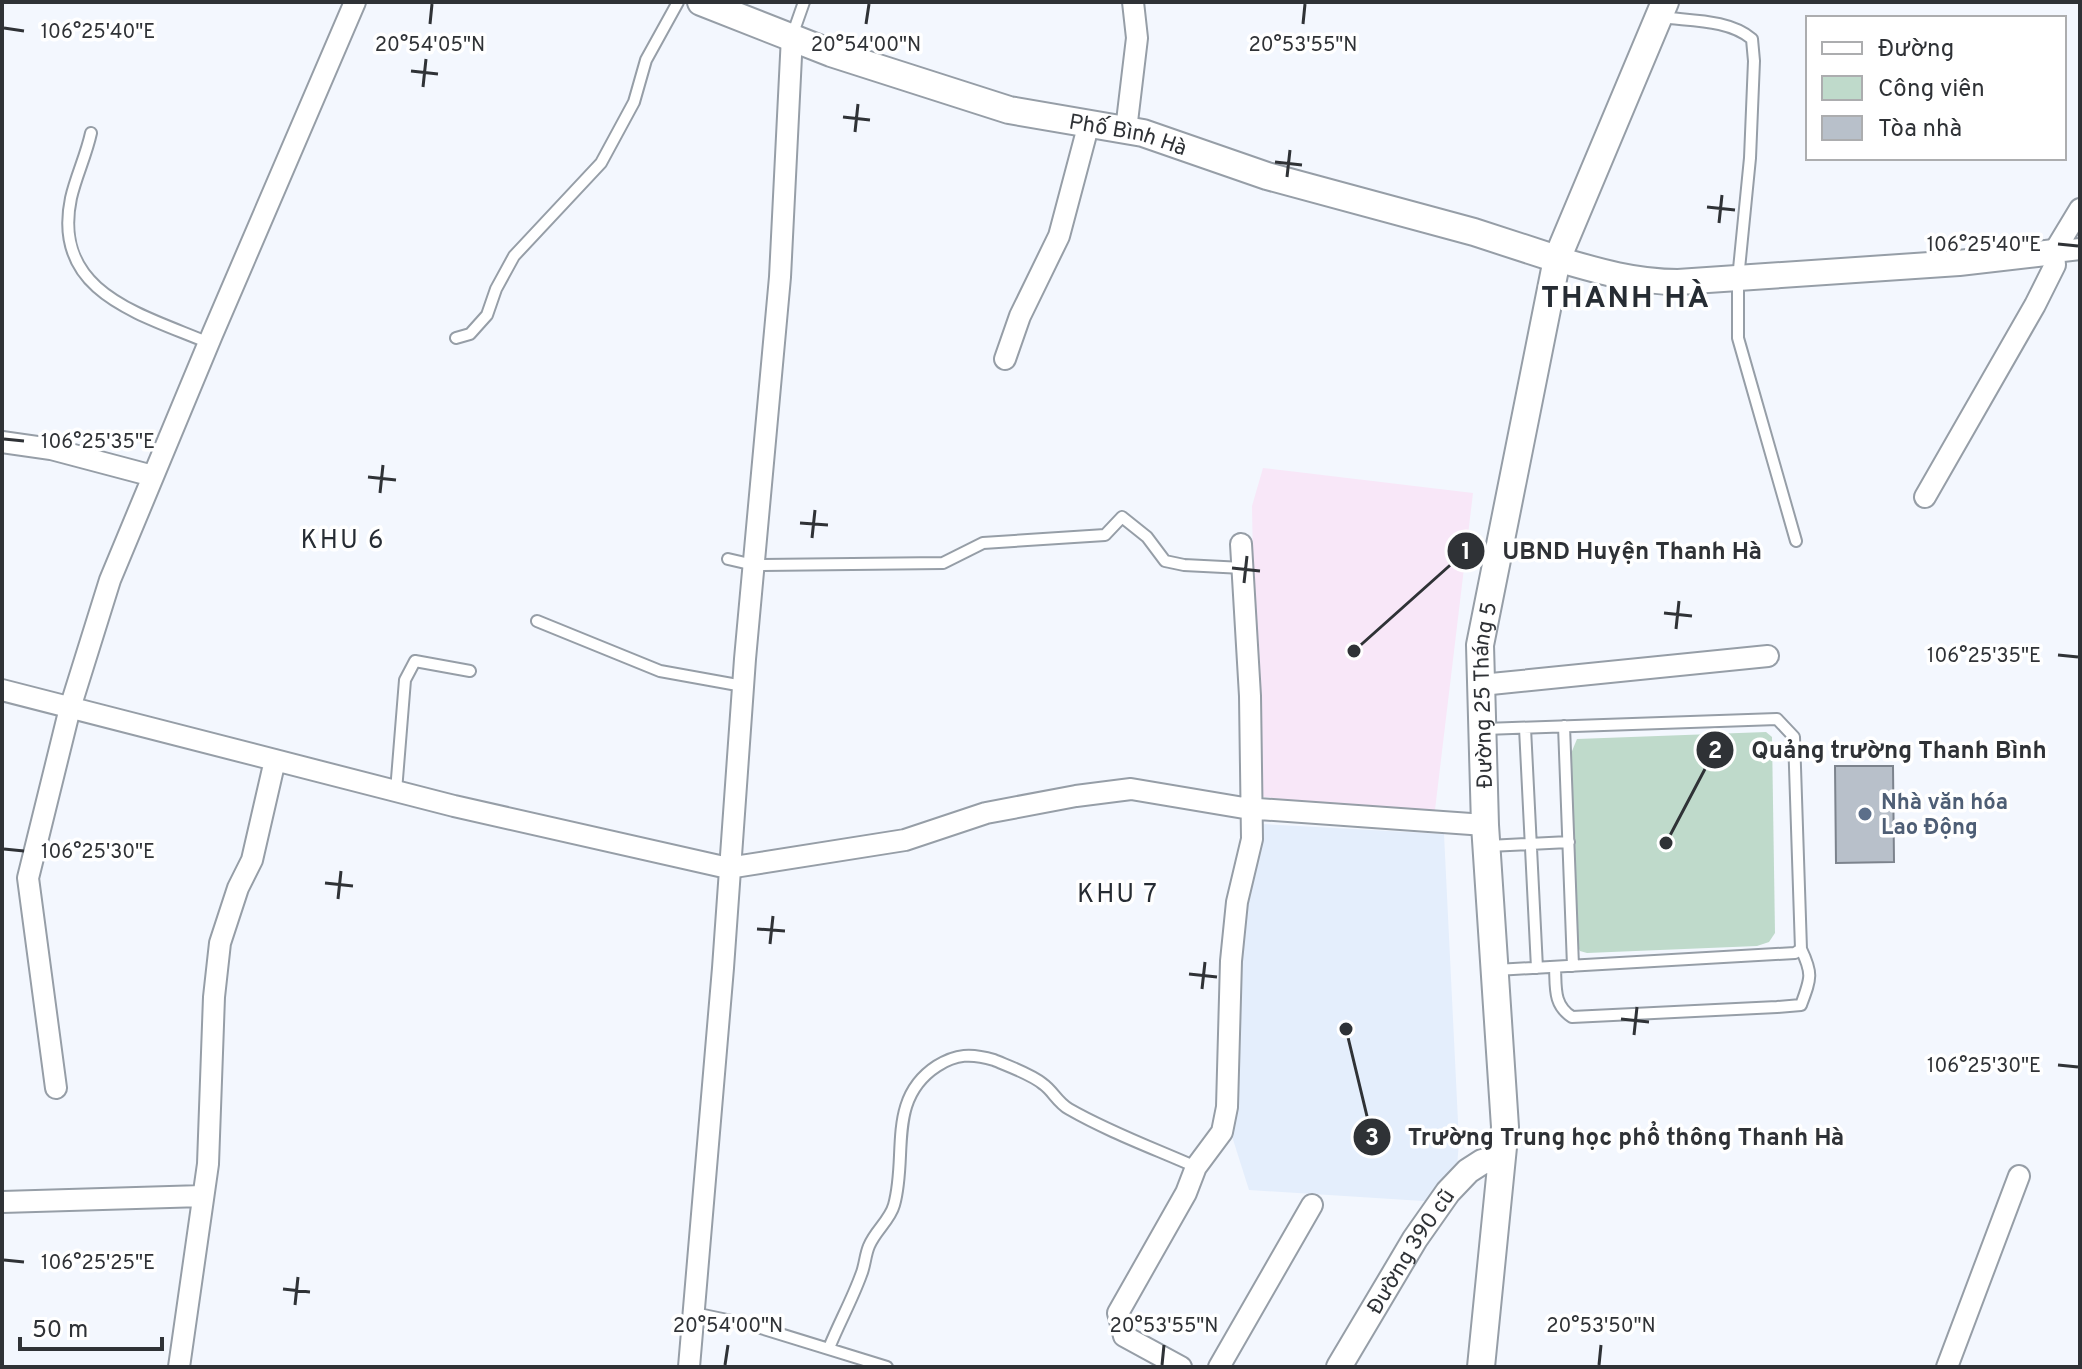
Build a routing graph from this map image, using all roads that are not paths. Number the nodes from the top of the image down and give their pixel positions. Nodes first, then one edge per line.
1 (355, 2) edge
2 (678, 2) edge
3 (701, 2) edge
4 (804, 2) edge
5 (1133, 2) edge
6 (1662, 9) edge
7 (792, 36) junction
8 (1089, 123) junction
9 (1126, 130) junction
10 (91, 133) dead end
11 (2080, 209) edge
12 (2080, 249) edge
13 (2054, 252) junction
14 (1557, 259) junction
15 (1738, 279) junction
16 (456, 338) dead end
17 (209, 343) junction
18 (1005, 359) dead end
19 (2, 442) edge
20 (153, 476) junction
21 (1925, 497) dead end
22 (1796, 541) dead end
23 (1241, 544) dead end
24 (728, 559) dead end
25 (754, 565) junction
26 (1243, 568) junction
27 (537, 621) dead end
28 (1768, 656) dead end
29 (470, 671) dead end
30 (1481, 685) junction
31 (743, 686) junction
32 (2, 690) edge
33 (70, 708) junction
34 (1564, 726) junction
35 (1525, 728) junction
36 (1482, 730) junction
37 (275, 760) junction
38 (396, 791) junction
39 (1253, 809) junction
40 (1486, 836) junction
41 (1569, 842) junction
42 (1531, 844) junction
43 (728, 868) junction
44 (1801, 949) junction
45 (1573, 966) junction
46 (1555, 967) junction
47 (1537, 968) junction
48 (1494, 970) junction
49 (56, 1088) dead end
50 (1501, 1158) junction
51 (1196, 1167) junction
52 (2019, 1176) dead end
53 (203, 1196) junction
54 (2, 1202) edge
55 (1312, 1205) dead end
56 (694, 1313) junction
57 (829, 1348) junction
58 (179, 1367) edge
59 (689, 1367) edge
60 (887, 1367) edge
61 (1181, 1367) edge
62 (1219, 1367) edge
63 (1339, 1367) edge
64 (1481, 1367) edge
65 (1947, 1367) edge

1 - 17 street
2 - 16 lane
3 - 7 main road, Phố Bình Hà
4 - 7 lane
5 - 9 street
6 - 14 main road, Đường 25 Tháng 5
6 - 15 lane
7 - 8 main road, Phố Bình Hà
7 - 25 street
8 - 9 main road, Phố Bình Hà
8 - 18 street
9 - 14 main road, Phố Bình Hà
10 - 17 lane
11 - 13 street
12 - 13 street
13 - 15 street
13 - 21 street
14 - 15 street
14 - 30 main road, Đường 25 Tháng 5
15 - 22 lane
17 - 20 street
19 - 20 street
20 - 33 street
23 - 26 street
24 - 25 lane
25 - 26 lane
25 - 31 street
26 - 39 street
27 - 31 lane
28 - 30 street
29 - 38 lane
30 - 36 main road, Đường 25 Tháng 5
31 - 43 street
32 - 33 street
33 - 37 street
33 - 49 street
34 - 35 lane
34 - 41 lane
34 - 44 lane
35 - 36 lane
35 - 42 lane
36 - 40 main road, Đường 25 Tháng 5
37 - 38 street
37 - 53 street
38 - 43 street
39 - 40 street
39 - 43 street
39 - 51 street
40 - 42 lane
40 - 48 main road, Đường 25 Tháng 5
41 - 42 lane
41 - 45 lane
42 - 47 lane
43 - 56 street
44 - 45 lane
44 - 46 lane
45 - 46 lane
46 - 47 lane
47 - 48 lane
48 - 50 main road, Đường 25 Tháng 5
50 - 63 street, Đường 390 cũ
50 - 64 main road, Đường 25 Tháng 5
51 - 57 lane
51 - 61 street
52 - 65 street
53 - 54 street
53 - 58 street
55 - 62 street
56 - 57 lane
56 - 59 street
57 - 60 lane

